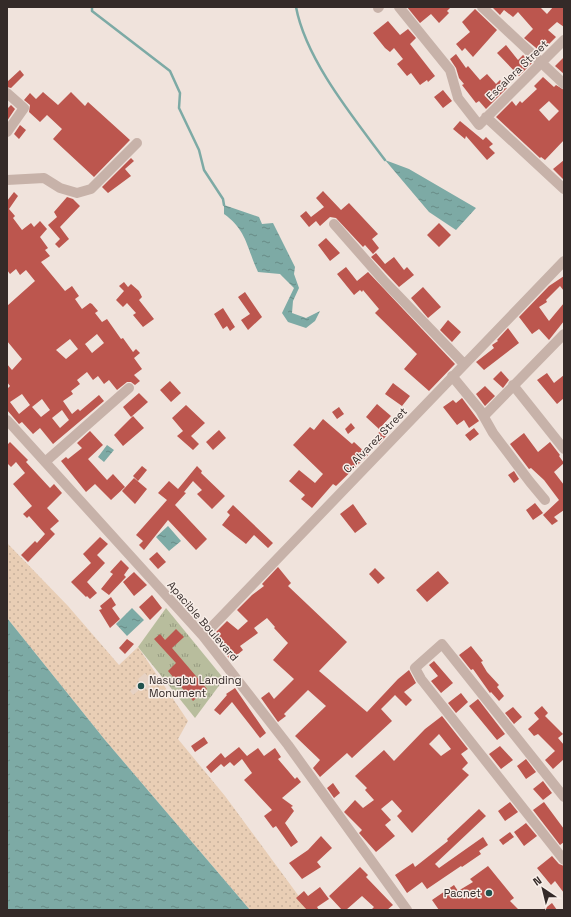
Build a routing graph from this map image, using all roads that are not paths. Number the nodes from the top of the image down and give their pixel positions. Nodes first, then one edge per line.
1 (399, 7) edge
2 (482, 7) edge
3 (564, 40) edge
4 (542, 64) junction
5 (564, 84) edge
6 (7, 93) edge
7 (486, 117) junction
8 (7, 132) edge
9 (137, 143) dead end
10 (7, 180) edge
11 (564, 189) edge
12 (334, 224) dead end
13 (564, 261) edge
14 (564, 334) edge
15 (464, 364) junction
16 (452, 376) junction
17 (513, 385) junction
18 (129, 388) dead end
19 (484, 416) junction
20 (7, 420) edge
21 (564, 450) edge
22 (45, 462) junction
23 (545, 500) dead end
24 (203, 636) junction
25 (564, 797) edge
26 (564, 860) edge
27 (407, 910) edge

1 - 7 street
2 - 4 street
3 - 4 street, Escalera Street
4 - 5 street
4 - 7 street, Escalera Street
6 - 8 street
7 - 11 street
9 - 10 street
12 - 15 street
13 - 15 street, C. Alvarez Street
14 - 17 street
15 - 16 street, C. Alvarez Street
16 - 19 street
16 - 24 street, C. Alvarez Street
17 - 19 street
17 - 21 street
18 - 22 street
19 - 23 street
20 - 22 street, Apacible Boulevard
22 - 24 street, Apacible Boulevard
24 - 27 street, Apacible Boulevard
25 - 26 street

